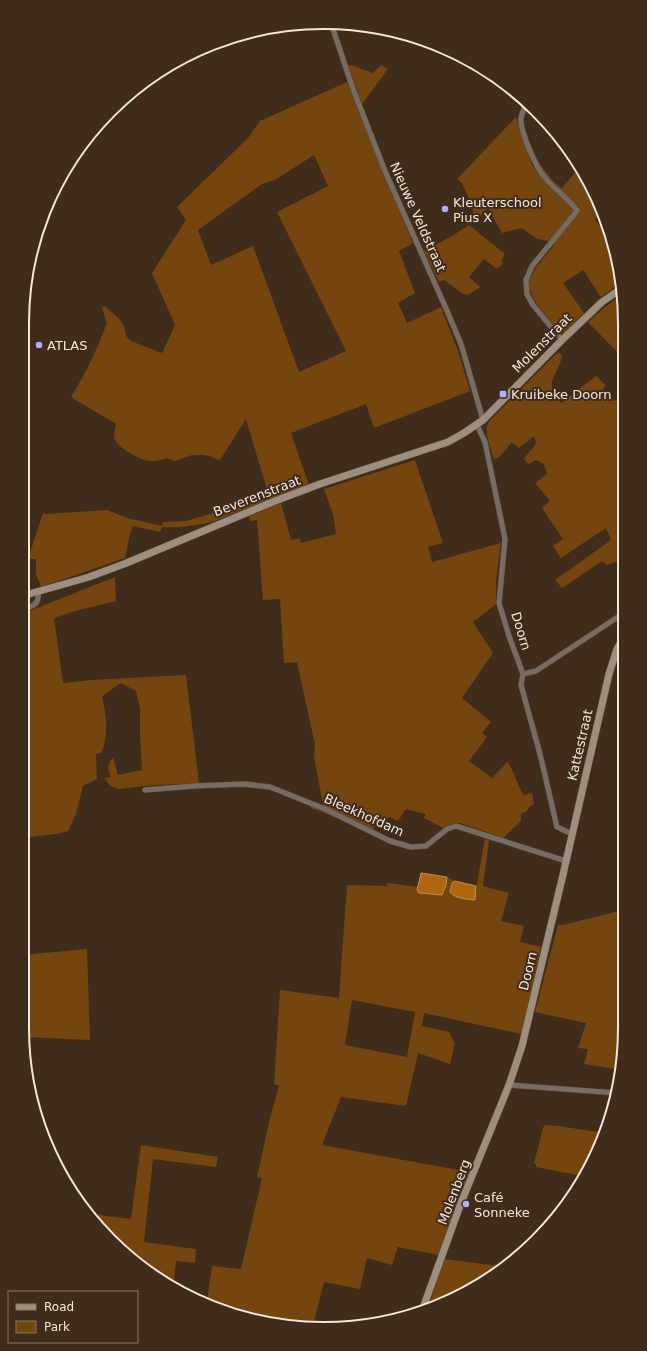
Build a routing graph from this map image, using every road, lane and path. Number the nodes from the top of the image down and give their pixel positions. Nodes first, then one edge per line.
1 (333, 29) edge
2 (525, 108) edge
3 (616, 292) edge
4 (562, 340) junction
5 (480, 423) junction
6 (38, 592) junction
7 (29, 594) edge
8 (29, 606) edge
9 (618, 617) edge
10 (618, 647) edge
11 (523, 674) junction
12 (145, 790) dead end
13 (572, 834) junction
14 (566, 862) junction
15 (509, 1085) junction
16 (610, 1093) edge
17 (425, 1304) edge

1 - 5 street, Nieuwe Veldstraat
2 - 4 street
3 - 4 street, Molenstraat
4 - 5 street, Molenstraat
5 - 6 street, Beverenstraat
5 - 11 street, Doorn
6 - 7 street, Beverenstraat
6 - 8 street
9 - 11 street
10 - 13 street, Kattestraat
11 - 13 street, Doorn
12 - 14 street, Bleekhofdam
13 - 14 street, Kattestraat
14 - 15 street, Doorn
15 - 16 street
15 - 17 street, Molenberg

